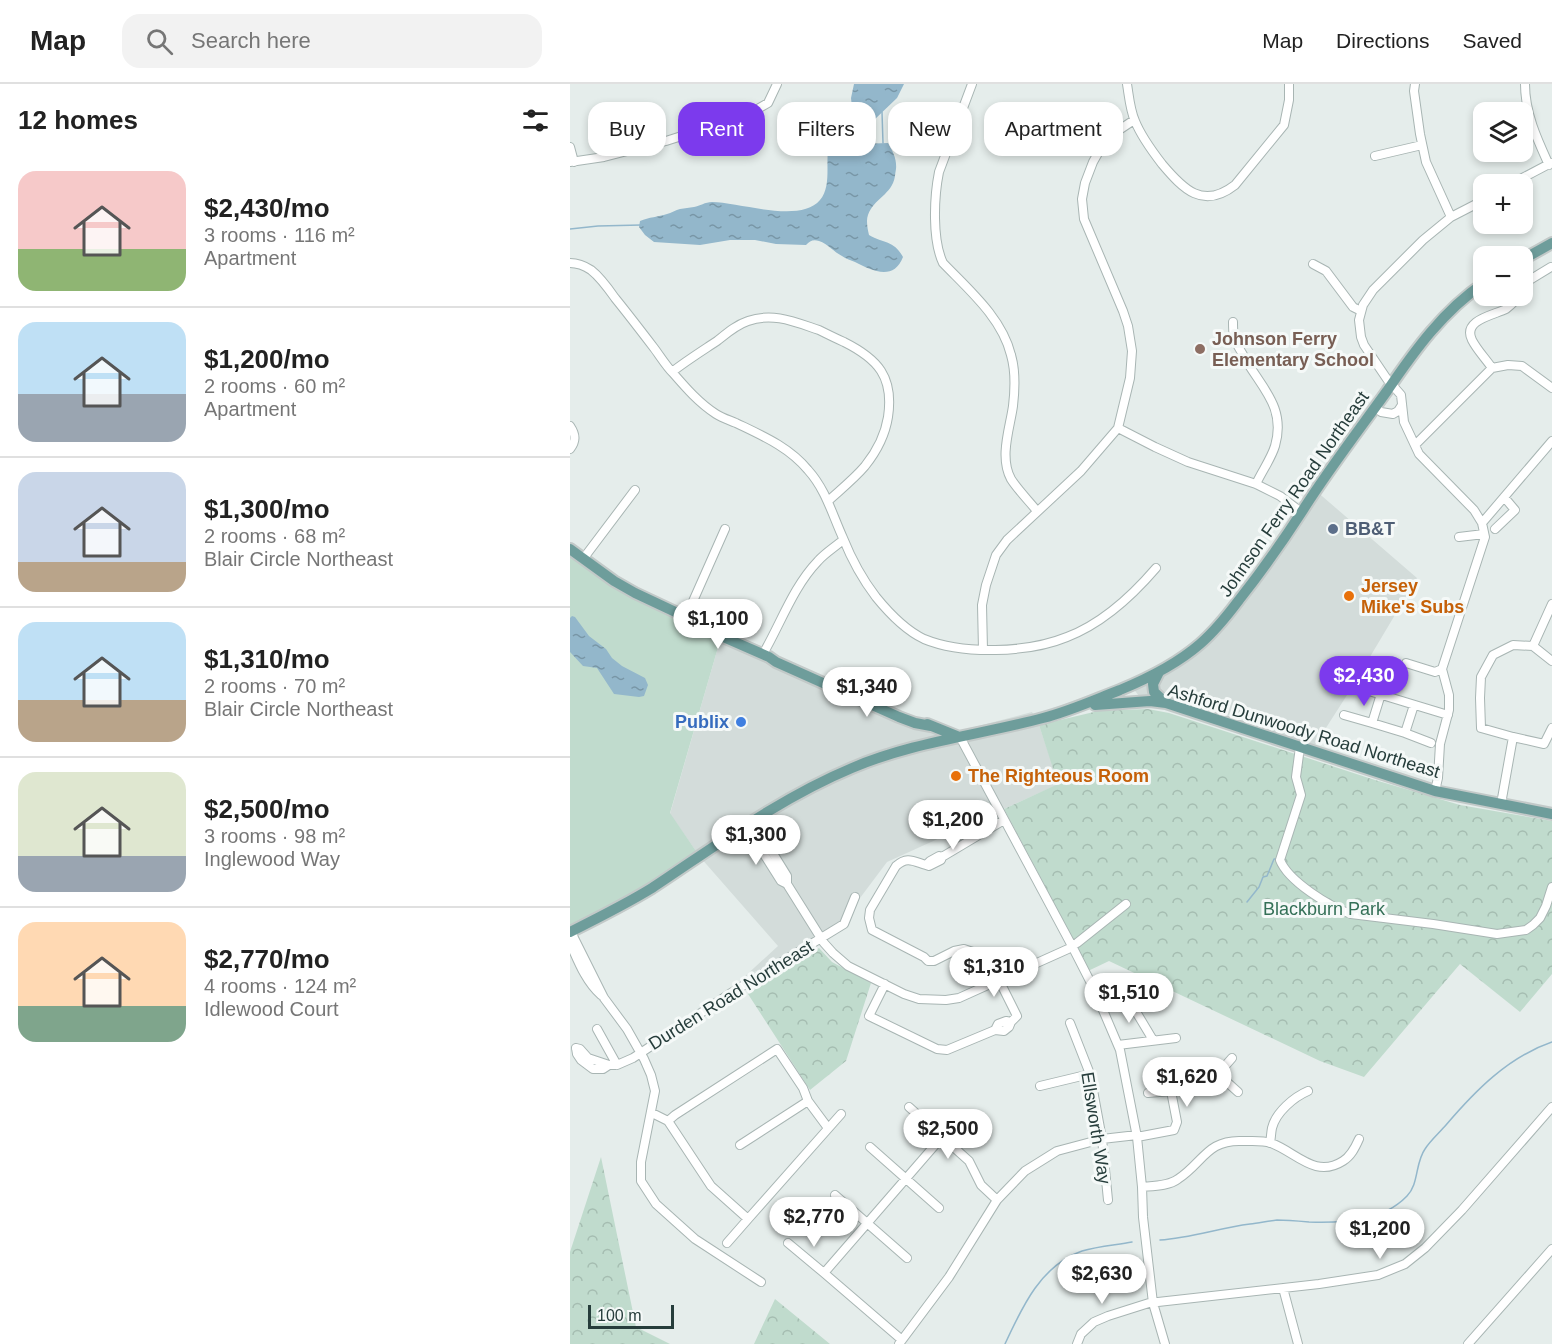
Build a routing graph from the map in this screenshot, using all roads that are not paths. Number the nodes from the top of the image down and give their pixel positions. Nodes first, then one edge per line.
1 (777, 84) edge
2 (972, 84) edge
3 (1127, 84) edge
4 (1289, 84) edge
5 (1415, 84) edge
6 (1525, 84) edge
7 (765, 105) edge
8 (1134, 120) junction
9 (678, 137) edge
10 (1422, 145) junction
11 (570, 147) edge
12 (1375, 156) dead end
13 (572, 162) edge
14 (1550, 163) edge
15 (1530, 174) edge
16 (1473, 206) edge
17 (1451, 217) junction
18 (1552, 243) edge
19 (1533, 254) edge
20 (570, 263) edge
21 (1313, 264) dead end
22 (1551, 267) edge
23 (1533, 278) edge
24 (1473, 291) edge
25 (1509, 306) edge
26 (1361, 311) junction
27 (1233, 322) dead end
28 (1492, 368) junction
29 (672, 372) junction
30 (1391, 384) junction
31 (1552, 388) edge
32 (1402, 405) junction
33 (1375, 407) junction
34 (1393, 414) junction
35 (1404, 422) junction
36 (570, 426) edge
37 (1118, 428) junction
38 (1552, 441) edge
39 (1415, 445) junction
40 (570, 449) edge
41 (1256, 484) junction
42 (635, 490) dead end
43 (1504, 497) junction
44 (828, 501) junction
45 (1037, 511) junction
46 (1301, 512) junction
47 (1482, 524) junction
48 (725, 529) dead end
49 (1495, 529) dead end
50 (1484, 534) junction
51 (1459, 537) dead end
52 (843, 540) junction
53 (570, 549) edge
54 (583, 559) junction
55 (1156, 568) dead end
56 (1552, 604) edge
57 (686, 617) junction
58 (1533, 646) junction
59 (983, 650) junction
60 (766, 656) junction
61 (1552, 661) edge
62 (1406, 663) dead end
63 (1442, 669) junction
64 (1159, 672) junction
65 (1141, 682) junction
66 (1359, 688) dead end
67 (1381, 694) junction
68 (1128, 702) junction
69 (1166, 703) junction
70 (1414, 705) junction
71 (1079, 707) junction
72 (1344, 715) dead end
73 (1448, 715) junction
74 (1372, 723) junction
75 (1552, 728) edge
76 (1405, 733) junction
77 (960, 737) junction
78 (1513, 737) junction
79 (1431, 742) dead end
80 (1548, 744) edge
81 (1300, 747) junction
82 (1435, 791) junction
83 (1501, 804) junction
84 (1552, 814) edge
85 (1004, 820) junction
86 (749, 824) junction
87 (727, 838) junction
88 (753, 838) junction
89 (787, 884) junction
90 (1552, 887) edge
91 (855, 897) dead end
92 (1126, 904) dead end
93 (570, 936) edge
94 (822, 938) junction
95 (1072, 946) junction
96 (1000, 979) junction
97 (885, 984) junction
98 (1129, 996) dead end
99 (1070, 1023) dead end
100 (597, 1029) dead end
101 (1176, 1038) dead end
102 (1154, 1040) junction
103 (1118, 1045) junction
104 (640, 1053) junction
105 (1232, 1058) dead end
106 (586, 1061) dead end
107 (613, 1065) junction
108 (1090, 1074) junction
109 (1218, 1074) junction
110 (1040, 1086) dead end
111 (1171, 1091) junction
112 (1308, 1091) dead end
113 (1238, 1092) dead end
114 (1148, 1093) dead end
115 (808, 1101) junction
116 (909, 1107) dead end
117 (1552, 1107) edge
118 (652, 1113) junction
119 (841, 1114) dead end
120 (668, 1121) junction
121 (828, 1128) junction
122 (1137, 1136) junction
123 (942, 1137) junction
124 (1102, 1139) junction
125 (1359, 1139) dead end
126 (1270, 1143) junction
127 (740, 1145) dead end
128 (870, 1147) dead end
129 (906, 1178) junction
130 (1142, 1187) junction
131 (835, 1195) dead end
132 (997, 1200) junction
133 (1108, 1200) dead end
134 (939, 1208) dead end
135 (748, 1219) junction
136 (867, 1223) junction
137 (727, 1243) dead end
138 (788, 1243) dead end
139 (1552, 1249) edge
140 (907, 1258) dead end
141 (824, 1273) junction
142 (761, 1282) dead end
143 (1283, 1288) junction
144 (1153, 1303) junction
145 (901, 1342) edge
146 (1077, 1344) edge
147 (1165, 1344) edge
148 (1298, 1344) edge
149 (1468, 1344) edge

1 - 7 street
2 - 45 street
3 - 8 street
4 - 8 street
5 - 10 street
6 - 14 street
8 - 37 street
9 - 13 street
10 - 12 street
10 - 17 street
11 - 13 street
14 - 15 street
16 - 17 street
17 - 26 street
18 - 19 main road
20 - 29 street
21 - 26 street
22 - 23 street
24 - 30 main road, Johnson Ferry Road Northeast
25 - 28 street
26 - 30 street
27 - 41 street
28 - 31 street
28 - 39 street
29 - 44 street
29 - 44 street
30 - 32 street
30 - 33 main road, Johnson Ferry Road Northeast
32 - 34 street
32 - 35 street
33 - 34 street
33 - 46 main road, Johnson Ferry Road Northeast
34 - 35 street
35 - 39 street
36 - 40 street
37 - 41 street
37 - 45 street
38 - 43 street
39 - 47 street
41 - 46 street
42 - 54 street
43 - 47 street
43 - 49 street
44 - 52 street
45 - 59 street
46 - 64 main road, Johnson Ferry Road Northeast
47 - 50 street
48 - 57 street
50 - 51 street
50 - 63 street
52 - 59 street
52 - 60 street
53 - 54 main road
54 - 57 main road
55 - 59 street
56 - 58 street
57 - 60 main road
58 - 61 street
58 - 78 street
60 - 77 main road
62 - 63 street
63 - 73 street
64 - 65 main road, Johnson Ferry Road Northeast
64 - 69 main road
65 - 68 main road
65 - 71 main road, Johnson Ferry Road Northeast
66 - 67 street
67 - 70 street
67 - 74 street
68 - 69 main road, Ashford Dunwoody Road Northeast
68 - 71 main road, Ashford Dunwoody Road Northeast
69 - 81 main road, Ashford Dunwoody Road Northeast
70 - 73 street
70 - 76 street
71 - 77 main road
72 - 74 street
73 - 82 street
74 - 76 street
75 - 80 street
76 - 79 street
77 - 85 street
77 - 86 main road
78 - 80 street
78 - 83 street
81 - 82 main road, Ashford Dunwoody Road Northeast
81 - 90 street
82 - 83 main road, Ashford Dunwoody Road Northeast
83 - 84 main road, Ashford Dunwoody Road Northeast
85 - 95 street
85 - 96 street
86 - 87 main road
86 - 88 street
86 - 89 street
87 - 88 street
87 - 93 main road
88 - 89 street
89 - 94 street
91 - 94 street, Durden Road Northeast
92 - 95 street
93 - 104 street
94 - 97 street
94 - 104 street, Durden Road Northeast
95 - 96 street
95 - 103 street
96 - 97 street
96 - 97 street
98 - 102 street
99 - 108 street, Ellsworth Way
100 - 107 street
101 - 102 street
102 - 103 street
103 - 122 street
104 - 107 street, Durden Road Northeast
104 - 118 street
105 - 109 street
106 - 107 street
108 - 110 street
108 - 124 street, Ellsworth Way
109 - 111 street
109 - 113 street
111 - 114 street
111 - 122 street
112 - 126 street
115 - 120 street
115 - 121 street
115 - 127 street
116 - 123 street
117 - 143 street
118 - 120 street
118 - 142 street
119 - 121 street
120 - 135 street
121 - 135 street
122 - 124 street
122 - 130 street
123 - 129 street
123 - 132 street
124 - 132 street
124 - 133 street, Ellsworth Way
125 - 126 street
126 - 130 street
128 - 129 street
129 - 134 street
129 - 136 street
130 - 144 street
131 - 136 street
132 - 145 street
135 - 137 street
136 - 140 street
136 - 141 street
138 - 141 street
139 - 149 street
141 - 145 street
143 - 144 street
143 - 148 street
144 - 146 street
144 - 147 street

